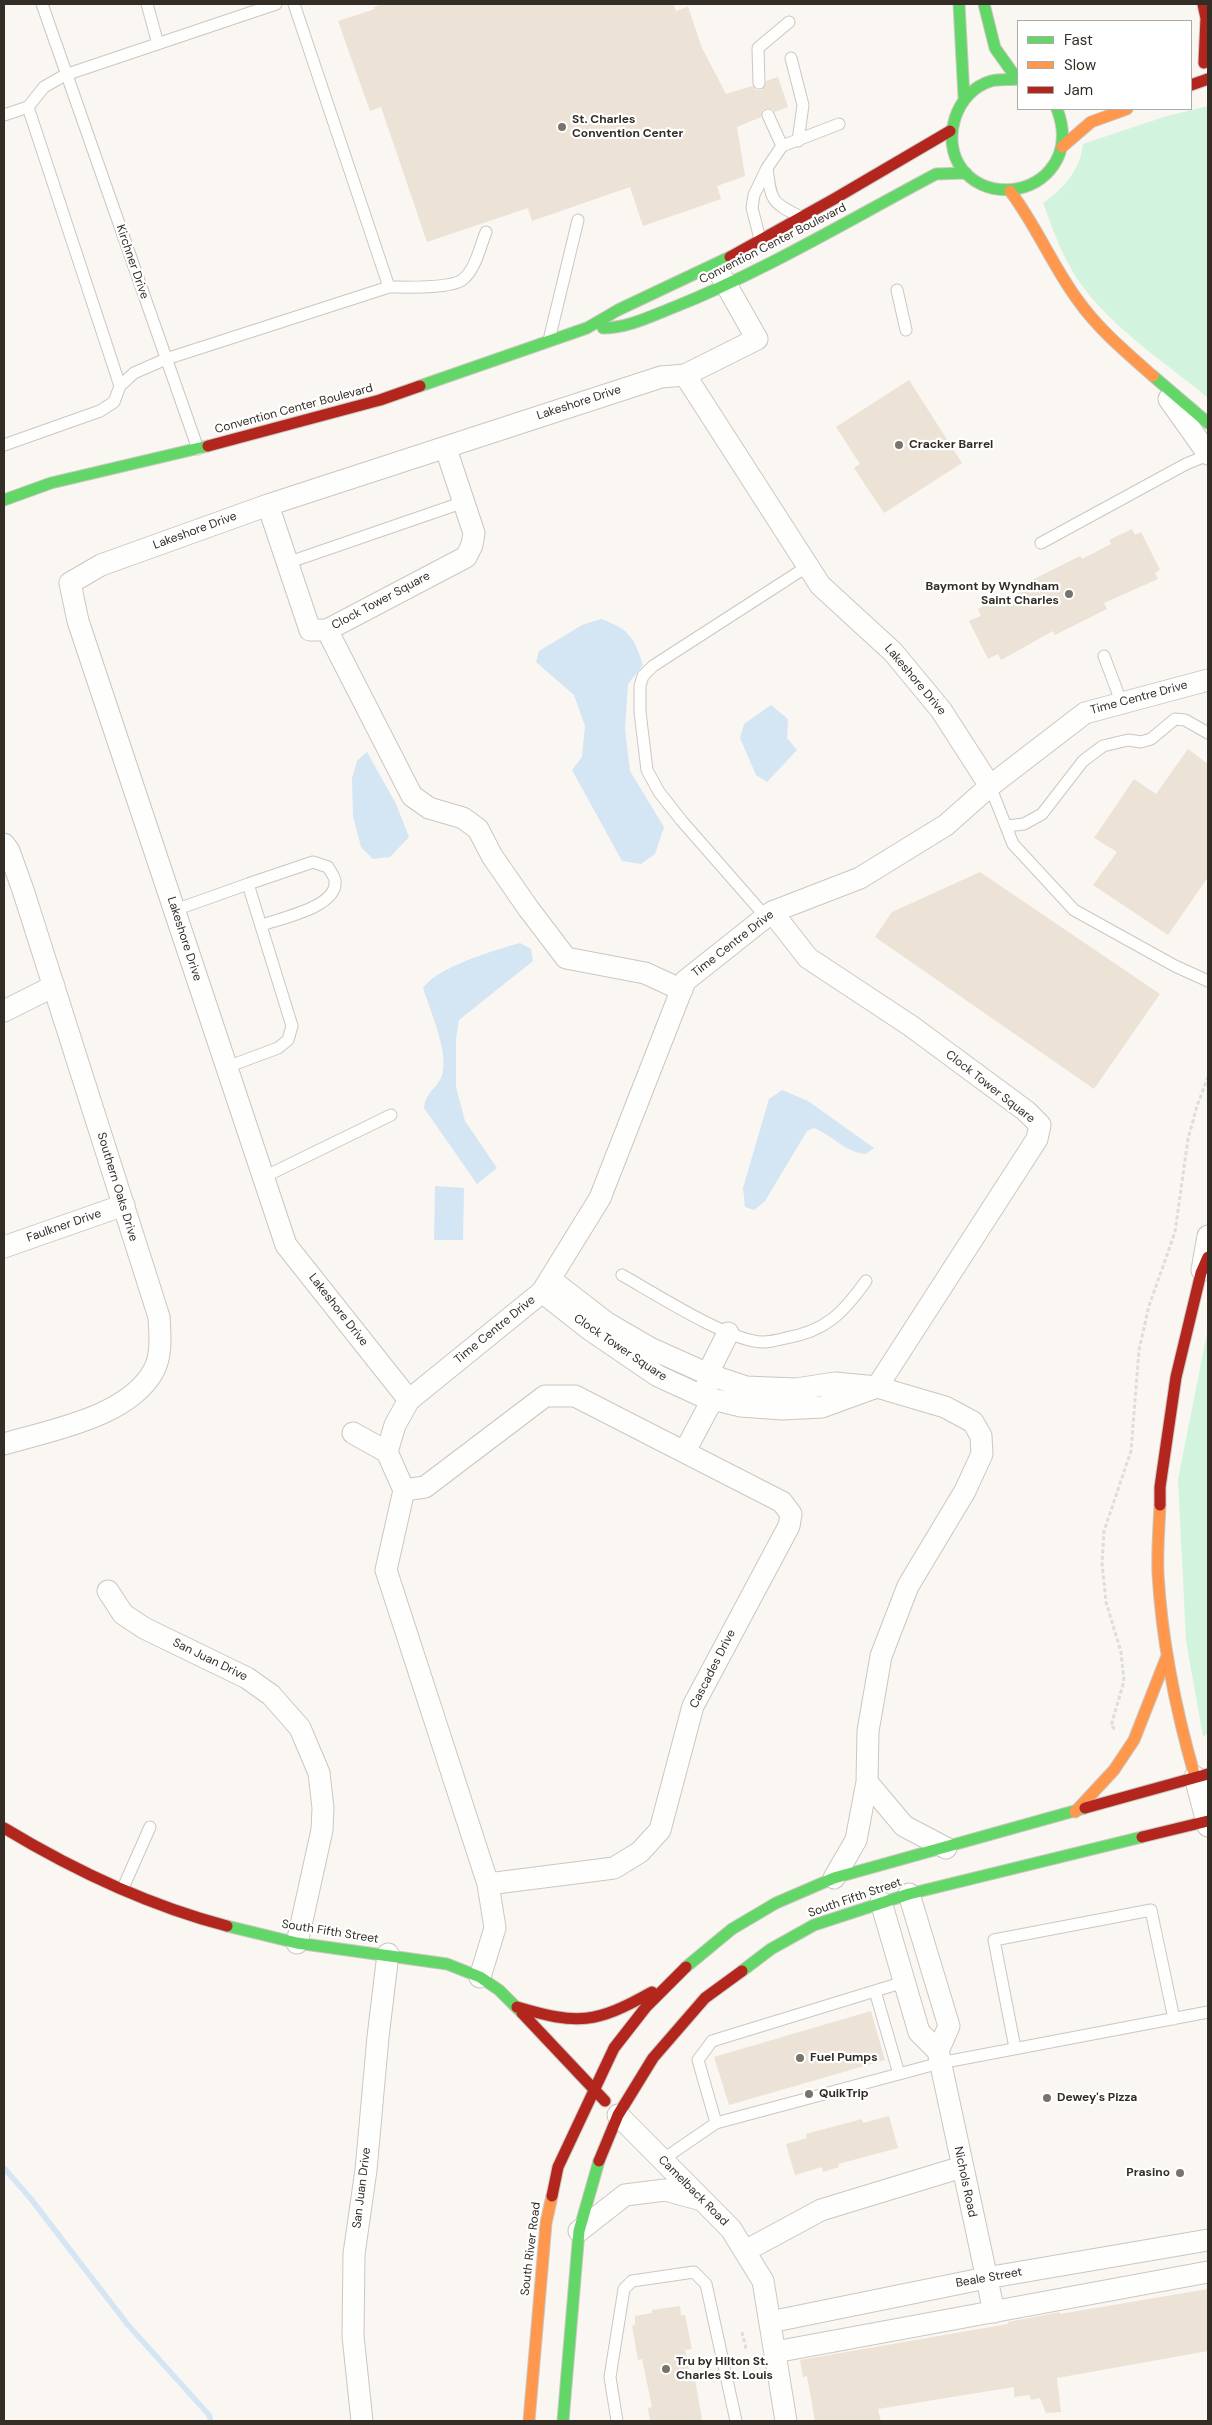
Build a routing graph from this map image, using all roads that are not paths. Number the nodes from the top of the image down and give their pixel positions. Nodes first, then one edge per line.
1 (42, 4) edge
2 (147, 4) edge
3 (276, 4) edge
4 (294, 4) edge
5 (959, 4) edge
6 (984, 4) edge
7 (1203, 4) edge
8 (789, 22) dead end
9 (158, 44) junction
10 (791, 58) dead end
11 (1206, 63) edge
12 (1192, 66) edge
13 (65, 75) junction
14 (1017, 78) edge
15 (1017, 79) edge
16 (1208, 79) edge
17 (759, 83) dead end
18 (1192, 85) edge
19 (964, 97) junction
20 (28, 107) junction
21 (1057, 110) edge
22 (1123, 110) edge
23 (4, 115) edge
24 (768, 115) dead end
25 (839, 124) dead end
26 (950, 131) junction
27 (798, 141) junction
28 (782, 146) junction
29 (1062, 148) junction
30 (768, 168) junction
31 (966, 173) junction
32 (1010, 191) junction
33 (801, 217) junction
34 (578, 220) dead end
35 (486, 232) dead end
36 (761, 240) junction
37 (715, 264) junction
38 (726, 285) junction
39 (389, 287) junction
40 (897, 290) dead end
41 (587, 328) junction
42 (906, 330) dead end
43 (549, 342) junction
44 (166, 359) junction
45 (685, 375) junction
46 (1153, 376) junction
47 (120, 386) junction
48 (1208, 423) edge
49 (4, 445) edge
50 (198, 449) junction
51 (446, 449) junction
52 (1208, 454) edge
53 (4, 500) edge
54 (464, 502) junction
55 (268, 505) junction
56 (1041, 543) dead end
57 (287, 563) junction
58 (808, 566) junction
59 (327, 630) junction
60 (1104, 656) dead end
61 (1208, 680) edge
62 (1122, 704) junction
63 (1208, 733) edge
64 (990, 786) junction
65 (1006, 826) junction
66 (4, 844) edge
67 (248, 884) junction
68 (174, 910) junction
69 (769, 914) junction
70 (262, 925) junction
71 (1208, 981) edge
72 (54, 986) junction
73 (682, 990) junction
74 (4, 1011) edge
75 (227, 1066) junction
76 (391, 1115) dead end
77 (264, 1177) junction
78 (124, 1205) junction
79 (1208, 1236) edge
80 (4, 1247) edge
81 (1205, 1265) edge
82 (622, 1275) dead end
83 (866, 1281) dead end
84 (546, 1285) junction
85 (728, 1333) junction
86 (710, 1375) junction
87 (877, 1387) junction
88 (704, 1397) junction
89 (409, 1400) junction
90 (352, 1433) dead end
91 (4, 1444) edge
92 (685, 1451) junction
93 (387, 1452) junction
94 (404, 1490) junction
95 (108, 1591) dead end
96 (1167, 1656) junction
97 (1202, 1775) edge
98 (867, 1782) junction
99 (1075, 1812) junction
100 (1208, 1823) edge
101 (150, 1827) dead end
102 (4, 1828) edge
103 (946, 1848) junction
104 (917, 1868) dead end
105 (834, 1878) junction
106 (488, 1884) junction
107 (123, 1888) junction
108 (904, 1888) junction
109 (881, 1902) junction
110 (298, 1943) junction
111 (388, 1954) junction
112 (480, 1977) junction
113 (674, 1979) junction
114 (904, 1982) junction
115 (875, 1991) junction
116 (516, 2006) junction
117 (1208, 2012) edge
118 (1174, 2018) junction
119 (1015, 2048) junction
120 (939, 2057) junction
121 (899, 2074) junction
122 (595, 2090) junction
123 (618, 2115) junction
124 (716, 2123) junction
125 (662, 2160) junction
126 (962, 2167) junction
127 (702, 2200) junction
128 (579, 2231) junction
129 (1208, 2240) edge
130 (744, 2251) junction
131 (1208, 2272) edge
132 (986, 2278) junction
133 (994, 2312) junction
134 (770, 2322) junction
135 (775, 2352) junction
136 (362, 2421) edge
137 (529, 2421) edge
138 (563, 2421) edge
139 (617, 2421) edge
140 (736, 2421) edge
141 (786, 2421) edge

1 - 13 lane, Kirchner Drive
2 - 9 lane
3 - 9 lane
4 - 39 lane
5 - 19 main road
6 - 14 main road
7 - 11 main road
8 - 17 lane
9 - 13 lane
10 - 27 lane
11 - 12 main road
13 - 20 lane
13 - 44 lane, Kirchner Drive
15 - 19 main road
16 - 18 main road
19 - 26 main road
20 - 23 lane
20 - 47 lane
21 - 29 main road
22 - 29 main road
24 - 28 lane
25 - 27 lane
26 - 31 main road
26 - 33 main road, Convention Center Boulevard
27 - 28 lane
28 - 30 lane
29 - 32 main road
30 - 33 lane
30 - 36 lane
31 - 32 main road
31 - 38 main road, Convention Center Boulevard
32 - 46 main road
33 - 36 main road, Convention Center Boulevard
34 - 43 lane
35 - 39 lane
36 - 37 main road, Convention Center Boulevard
37 - 38 street
37 - 41 main road, Convention Center Boulevard
38 - 41 main road, Convention Center Boulevard
38 - 45 street
39 - 44 lane
40 - 42 lane
41 - 43 main road, Convention Center Boulevard
43 - 50 main road, Convention Center Boulevard
44 - 47 lane
44 - 50 lane, Kirchner Drive
45 - 51 street, Lakeshore Drive
45 - 58 street, Lakeshore Drive
46 - 48 main road
46 - 52 street
47 - 49 lane
50 - 53 main road, Convention Center Boulevard
51 - 54 street, Clock Tower Square
51 - 55 street, Lakeshore Drive
52 - 56 lane
54 - 57 lane
54 - 59 street, Clock Tower Square
55 - 57 street, Clock Tower Square
55 - 68 street, Lakeshore Drive
57 - 59 street, Clock Tower Square
58 - 64 street, Lakeshore Drive
58 - 69 lane
59 - 73 street
60 - 62 lane
61 - 62 street, Time Centre Drive
62 - 64 street, Time Centre Drive
63 - 65 lane
64 - 65 lane
64 - 69 street, Time Centre Drive
65 - 71 lane
66 - 72 street, Southern Oaks Drive
67 - 68 lane
67 - 70 lane
67 - 70 lane
68 - 75 street, Lakeshore Drive
69 - 73 street, Time Centre Drive
69 - 87 street, Clock Tower Square
70 - 75 lane
72 - 74 street
72 - 78 street, Southern Oaks Drive
73 - 84 street, Time Centre Drive
75 - 77 street, Lakeshore Drive
76 - 77 lane
77 - 89 street, Lakeshore Drive
78 - 80 street, Faulkner Drive
78 - 91 street, Southern Oaks Drive
79 - 81 street
81 - 96 main road
82 - 85 lane
83 - 85 lane
84 - 86 street, Clock Tower Square
84 - 88 street, Clock Tower Square
84 - 89 street, Time Centre Drive
85 - 86 street
86 - 87 street, Clock Tower Square
86 - 88 street
87 - 88 street, Clock Tower Square
87 - 98 street
88 - 92 street
89 - 93 street, Time Centre Drive
90 - 93 street
92 - 94 street, Cascades Drive
92 - 106 street, Cascades Drive
93 - 94 street
94 - 106 street
95 - 110 street, San Juan Drive
96 - 97 main road
96 - 99 main road
97 - 99 main road, South Fifth Street
97 - 100 street
98 - 103 street
98 - 105 street
99 - 103 main road, South Fifth Street
100 - 108 main road, South Fifth Street
101 - 107 lane
102 - 107 main road, South Fifth Street
103 - 104 main road
103 - 105 main road, South Fifth Street
105 - 113 main road, South Fifth Street
106 - 112 street
107 - 110 main road, South Fifth Street
108 - 109 main road
108 - 120 street
109 - 114 street
109 - 123 main road, South Fifth Street
110 - 111 main road, South Fifth Street
111 - 112 main road, South Fifth Street
111 - 136 street, San Juan Drive
112 - 116 main road, South Fifth Street
113 - 116 main road
113 - 122 main road, South Fifth Street
114 - 115 lane
114 - 120 street
115 - 121 lane
115 - 124 lane
116 - 122 main road, South Fifth Street
117 - 118 lane
118 - 119 lane
118 - 119 lane
119 - 120 lane
120 - 121 lane
120 - 126 street, Nichols Road
121 - 124 lane
122 - 123 main road, South Fifth Street
122 - 137 main road, South River Road
123 - 125 street, Camelback Road
123 - 128 main road
124 - 125 lane
125 - 127 street, Camelback Road
126 - 130 street
126 - 132 street, Nichols Road
127 - 128 street
127 - 130 street, Camelback Road
128 - 138 main road
129 - 132 street, Beale Street
130 - 134 street, Camelback Road
131 - 133 street
132 - 133 street, Nichols Road
132 - 134 street, Beale Street
133 - 135 street
134 - 135 street, Camelback Road
135 - 141 street, Camelback Road
139 - 140 lane

